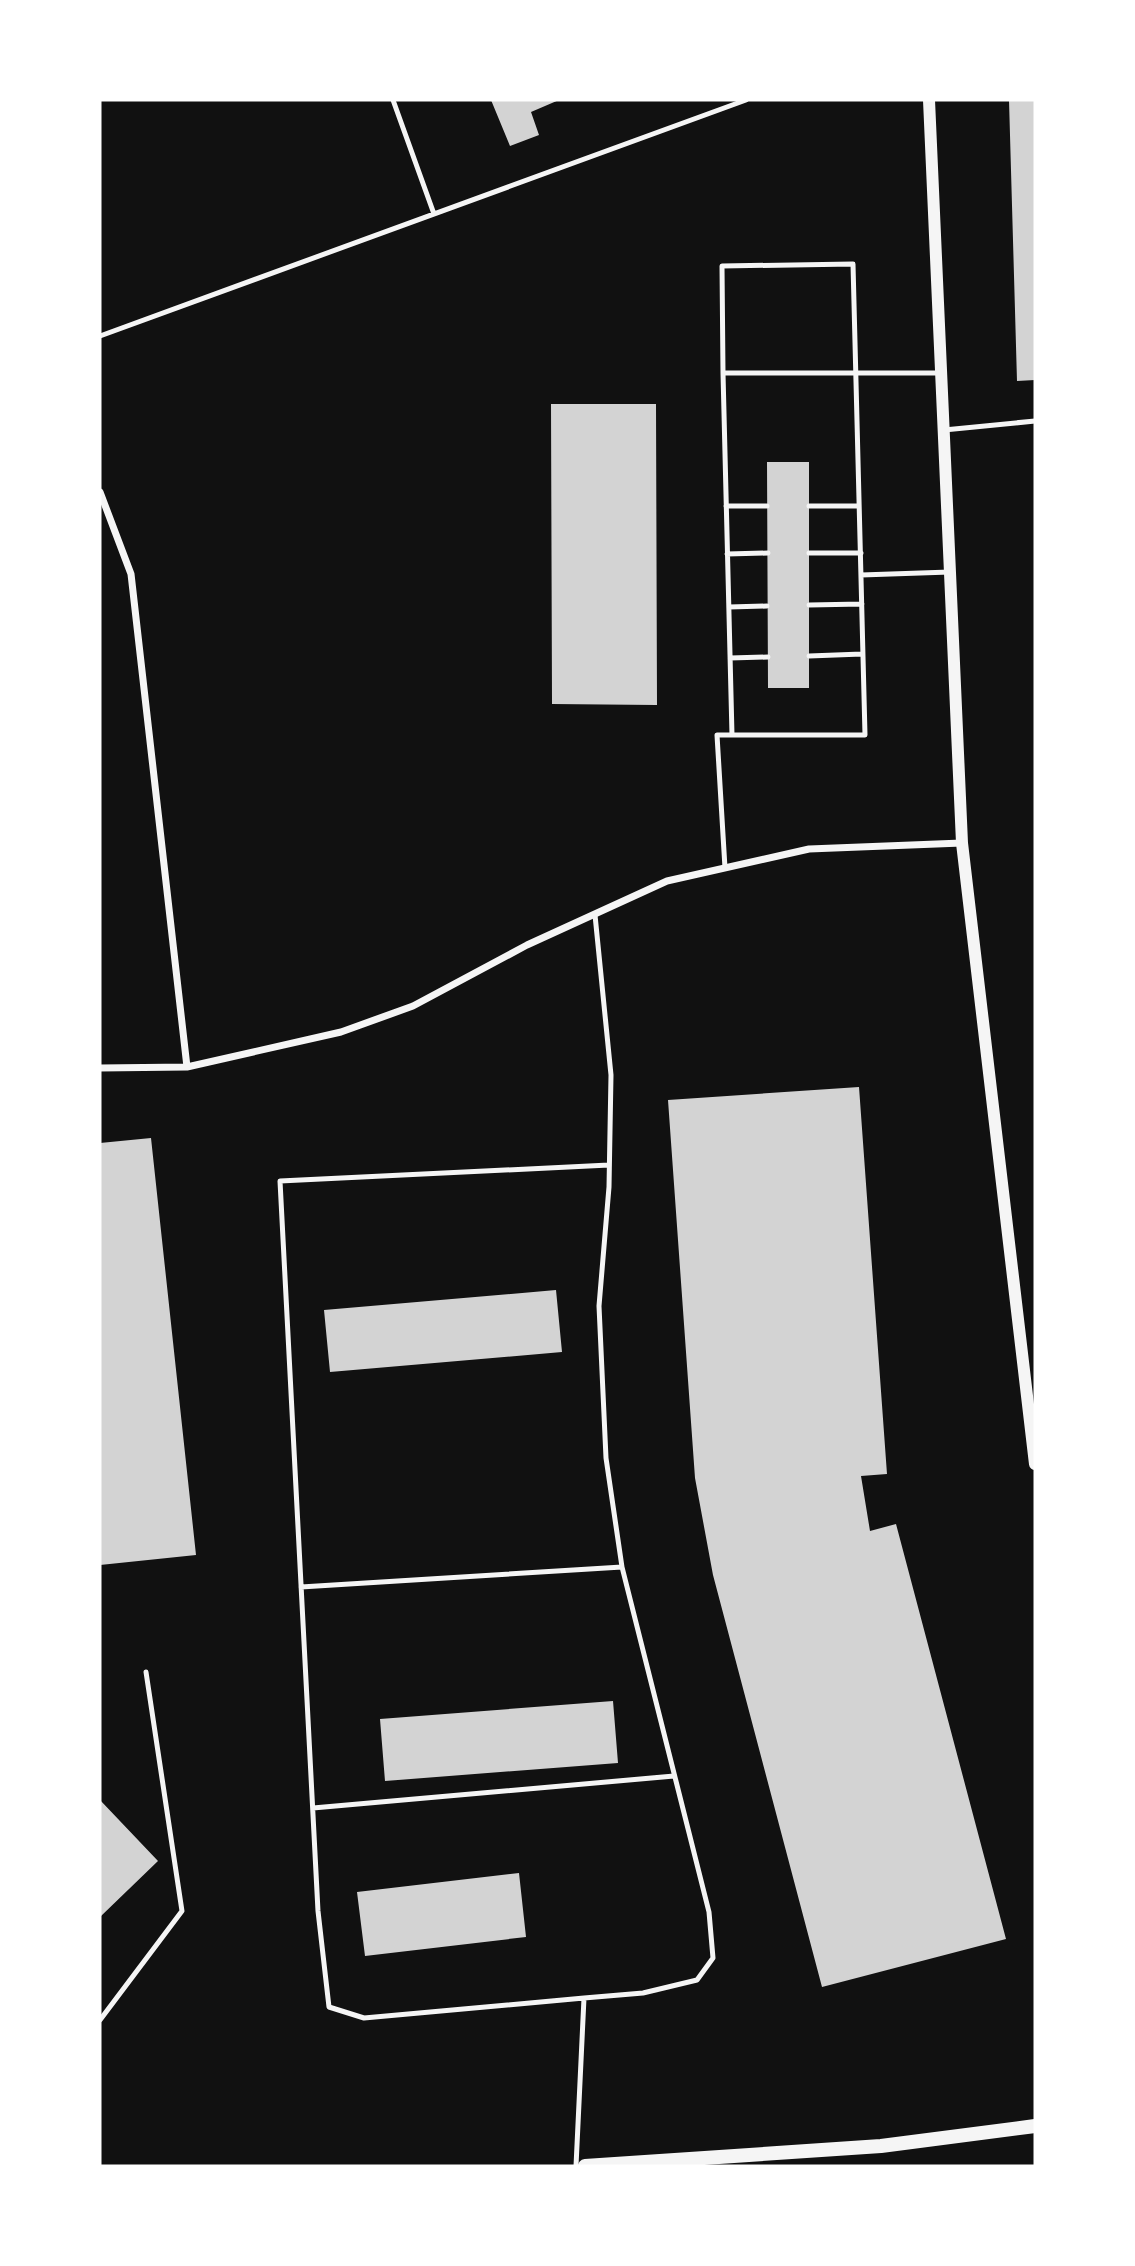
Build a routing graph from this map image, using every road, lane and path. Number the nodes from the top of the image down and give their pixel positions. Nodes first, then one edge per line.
1 (393, 100) edge
2 (746, 100) edge
3 (929, 100) edge
4 (434, 214) junction
5 (100, 336) edge
6 (723, 373) junction
7 (856, 373) junction
8 (942, 373) junction
9 (1035, 422) edge
10 (944, 430) junction
11 (100, 492) edge
12 (726, 506) junction
13 (767, 506) dead end
14 (809, 506) dead end
15 (859, 506) junction
16 (768, 553) dead end
17 (809, 553) dead end
18 (861, 553) junction
19 (727, 554) junction
20 (950, 572) junction
21 (861, 575) junction
22 (862, 604) junction
23 (809, 605) dead end
24 (767, 606) dead end
25 (729, 607) junction
26 (862, 654) junction
27 (809, 656) dead end
28 (730, 657) junction
29 (768, 657) dead end
30 (732, 735) junction
31 (962, 843) junction
32 (725, 868) junction
33 (595, 915) junction
34 (187, 1066) junction
35 (100, 1068) edge
36 (609, 1164) junction
37 (1035, 1464) edge
38 (622, 1567) junction
39 (301, 1587) junction
40 (146, 1672) dead end
41 (674, 1776) junction
42 (313, 1808) junction
43 (584, 1998) junction
44 (100, 2020) edge
45 (1035, 2126) edge
46 (576, 2166) edge
47 (585, 2166) edge

1 - 4 lane
2 - 4 lane
3 - 8 street
4 - 5 lane
6 - 7 lane
6 - 7 lane
6 - 12 lane
7 - 8 lane
7 - 15 lane
8 - 10 street
9 - 10 lane
10 - 20 street
11 - 34 street
12 - 13 lane
12 - 19 lane
14 - 15 lane
15 - 18 lane
16 - 19 lane
17 - 18 lane
18 - 21 lane
19 - 25 lane
20 - 21 lane
20 - 31 street
21 - 22 lane
22 - 23 lane
22 - 26 lane
24 - 25 lane
25 - 28 lane
26 - 27 lane
26 - 30 lane
28 - 29 lane
28 - 30 lane
30 - 32 lane
31 - 32 street
31 - 37 street
32 - 33 street
33 - 34 street
33 - 36 lane
34 - 35 street
36 - 38 lane
36 - 39 lane
38 - 39 lane
38 - 41 lane
39 - 42 lane
40 - 44 lane
41 - 42 lane
41 - 43 lane
42 - 43 lane
43 - 46 lane
45 - 47 main road

